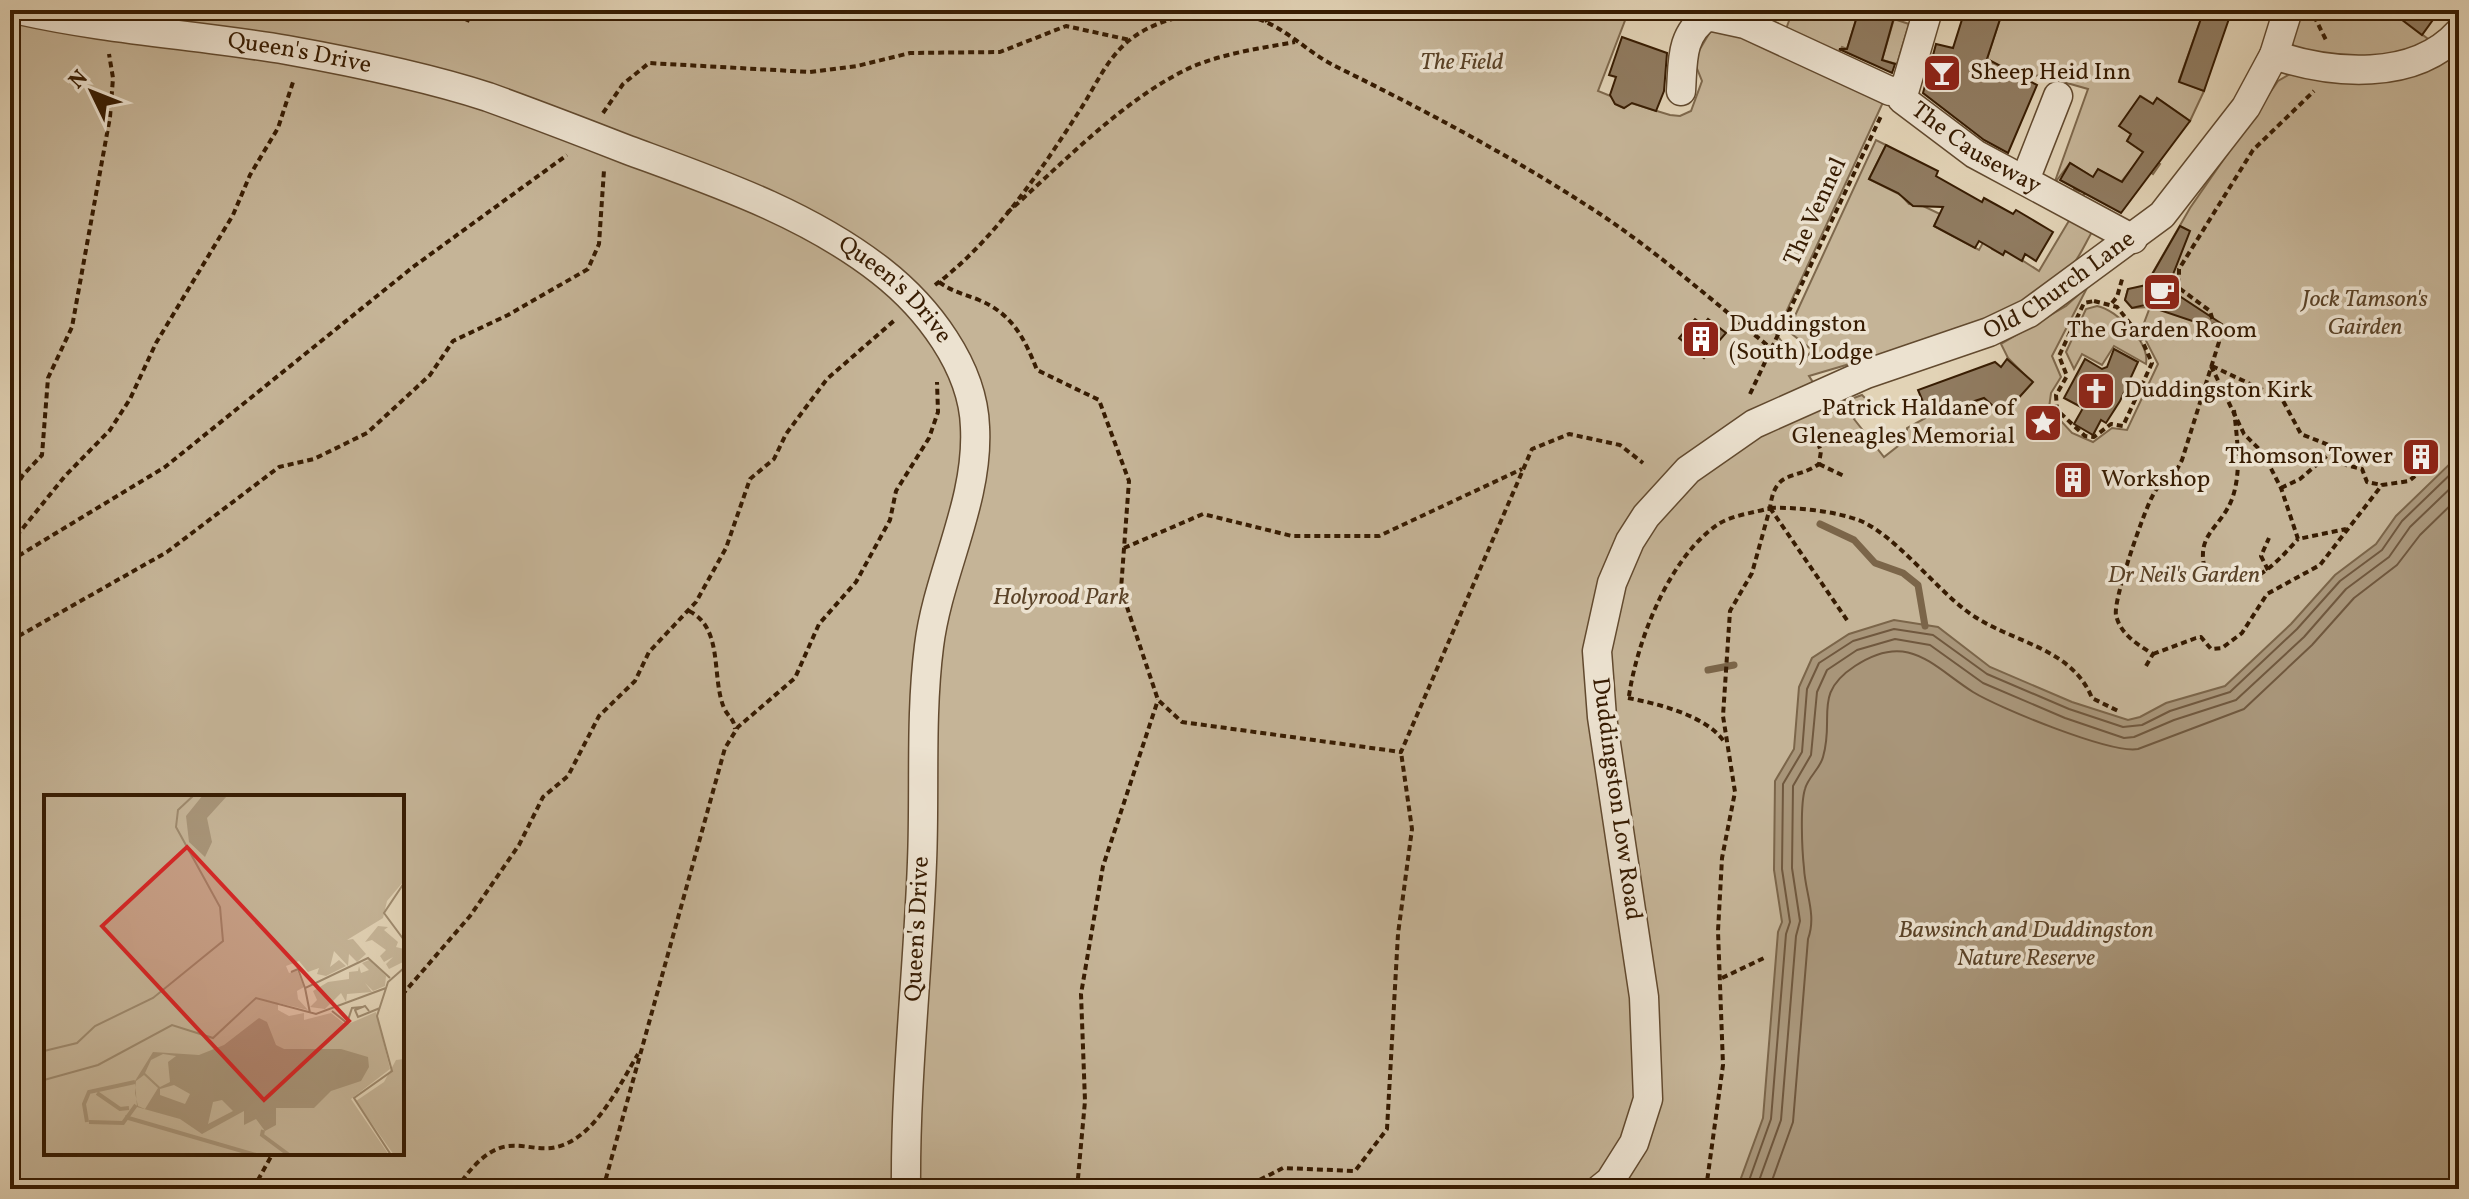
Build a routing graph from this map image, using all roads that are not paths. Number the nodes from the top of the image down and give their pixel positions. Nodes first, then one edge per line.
1 (19, 10) edge
2 (1928, 10) edge
3 (2288, 10) edge
4 (2459, 32) edge
5 (2274, 55) junction
6 (1681, 91) dead end
7 (1903, 95) junction
8 (2058, 96) dead end
9 (2025, 180) junction
10 (2133, 239) junction
11 (1727, 441) joint
12 (906, 1189) edge
13 (1600, 1189) edge

1 - 12 street, Queen's Drive
2 - 7 street, The Causeway
3 - 5 street, Old Church Lane
4 - 5 street
5 - 10 street, Old Church Lane
6 - 7 street
7 - 9 street, The Causeway
8 - 9 street
9 - 10 street, The Causeway
10 - 11 street, Old Church Lane
11 - 13 street, Duddingston Low Road

